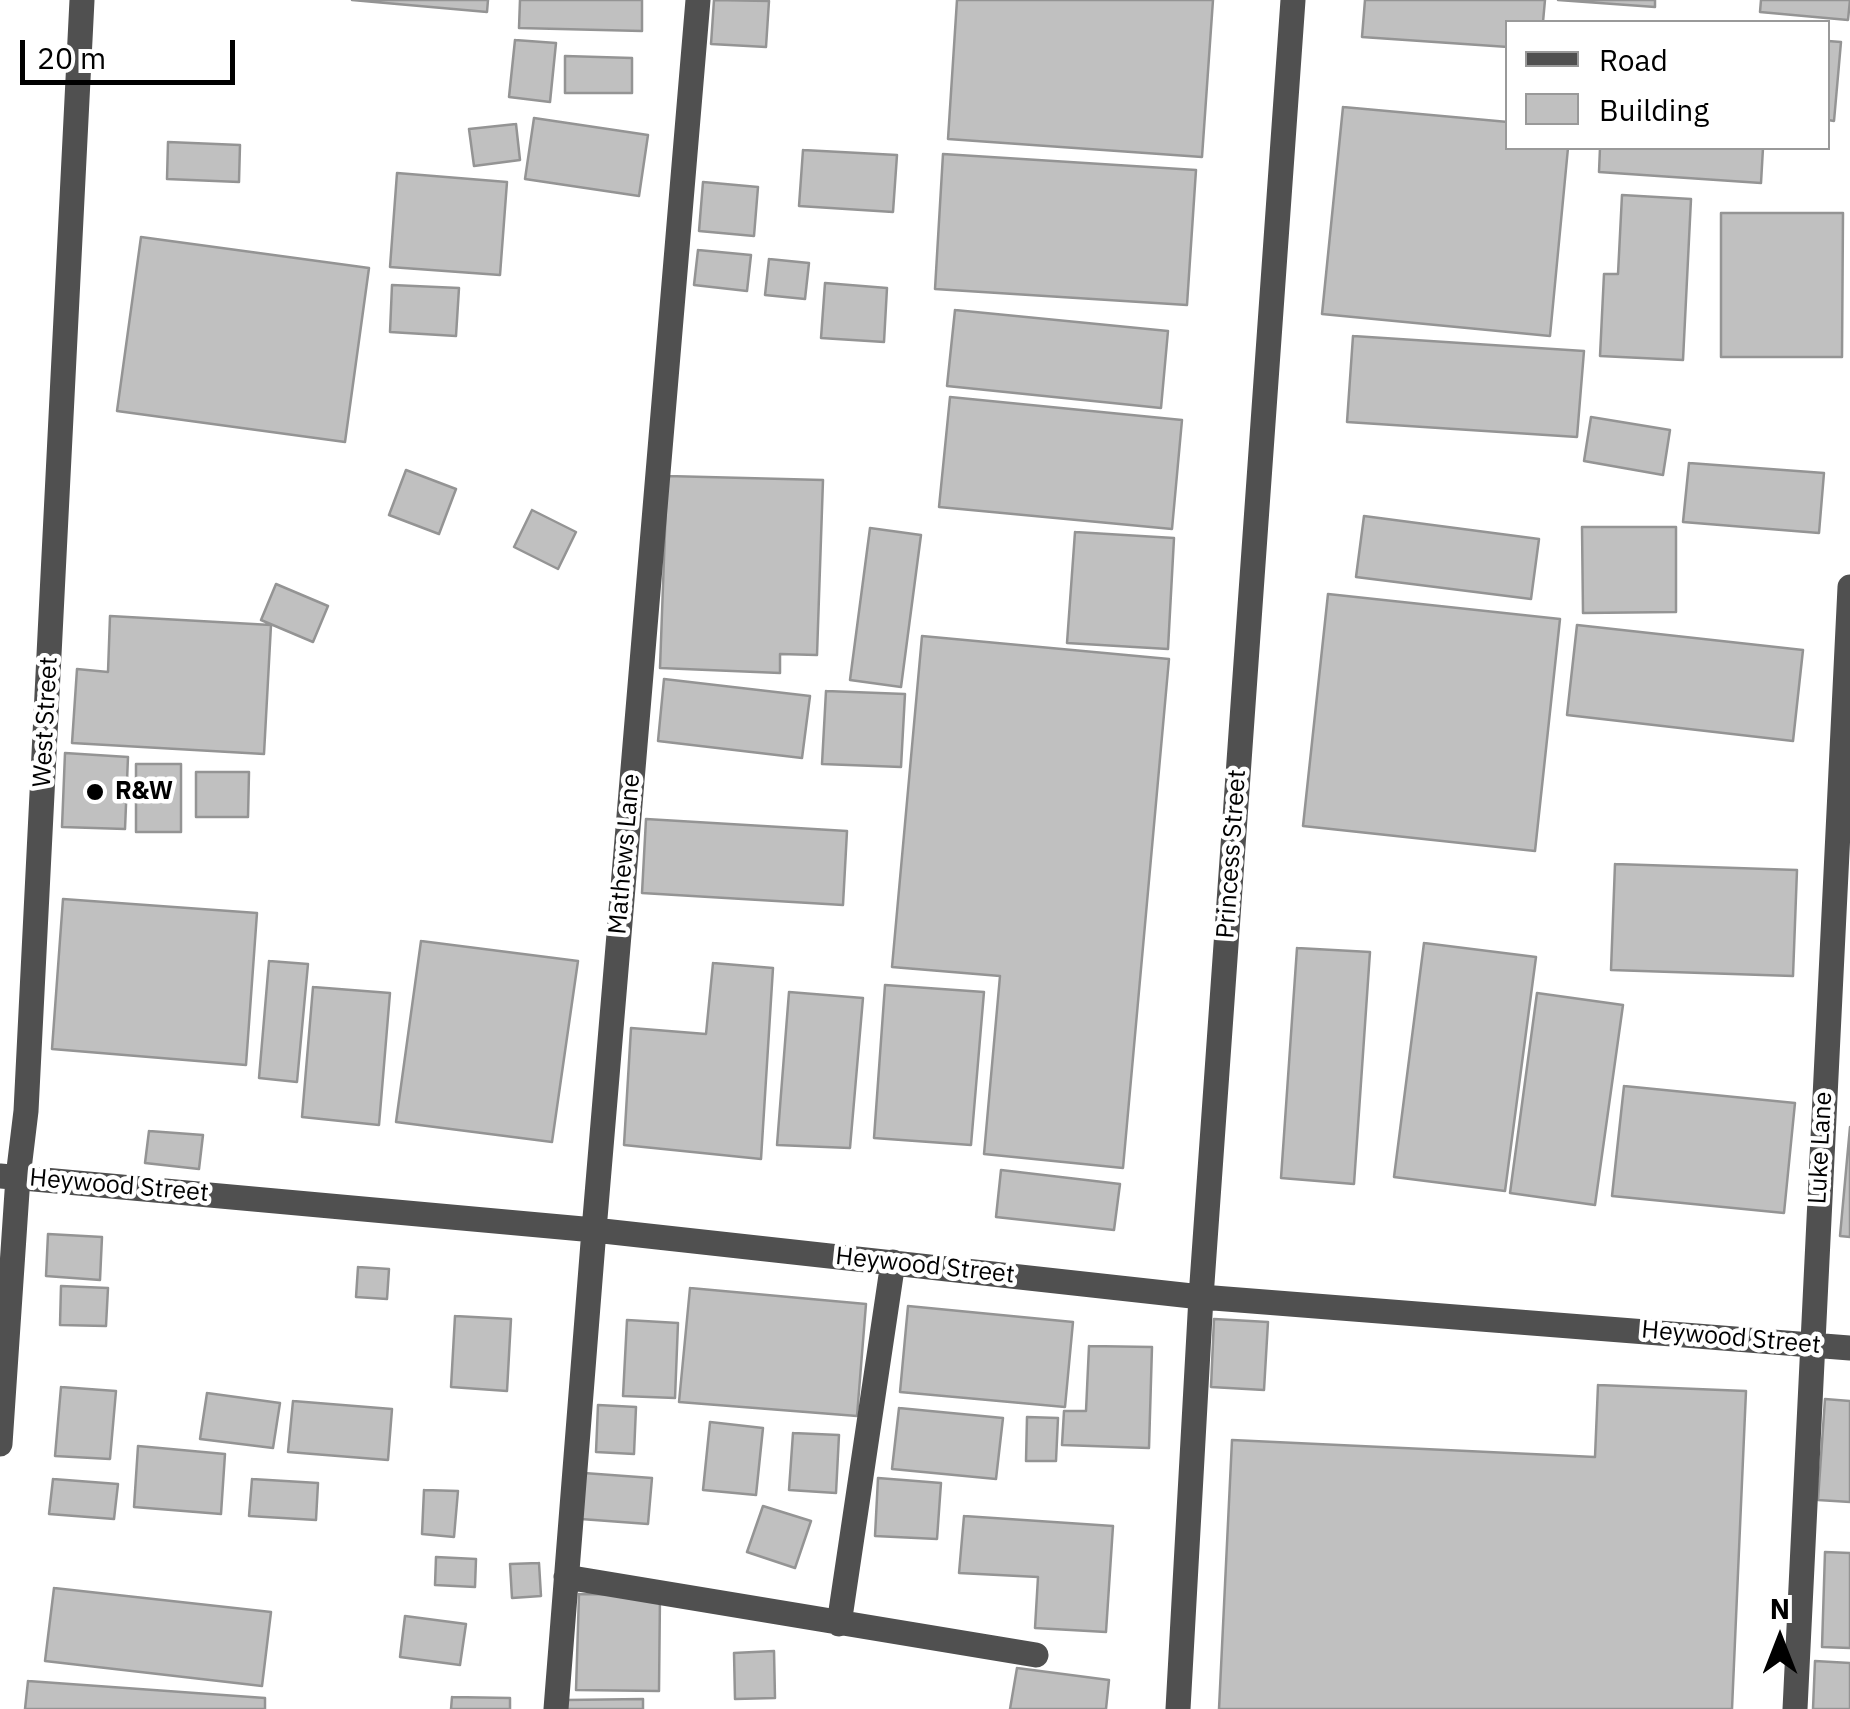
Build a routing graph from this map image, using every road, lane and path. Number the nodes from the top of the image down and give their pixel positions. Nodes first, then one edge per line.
1 (82, 0) edge
2 (698, 0) edge
3 (1293, 0) edge
4 (1850, 587) edge
5 (9, 1176) edge
6 (594, 1230) junction
7 (893, 1262) junction
8 (1201, 1296) junction
9 (1812, 1344) junction
10 (1850, 1348) edge
11 (0, 1444) edge
12 (566, 1578) junction
13 (840, 1624) junction
14 (1036, 1655) dead end
15 (556, 1709) edge
16 (1178, 1709) edge
17 (1795, 1709) edge

1 - 5 street, West Street
2 - 6 street, Mathews Lane
3 - 8 street, Princess Street
4 - 9 street, Luke Lane
5 - 6 street, Heywood Street
5 - 11 street, West Street
6 - 7 street, Heywood Street
6 - 12 street, Mathews Lane
7 - 8 street, Heywood Street
7 - 13 street
8 - 9 street, Heywood Street
8 - 16 street, Princess Street
9 - 10 street, Heywood Street
9 - 17 street, Luke Lane
12 - 13 street
12 - 15 street, Mathews Lane
13 - 14 street

